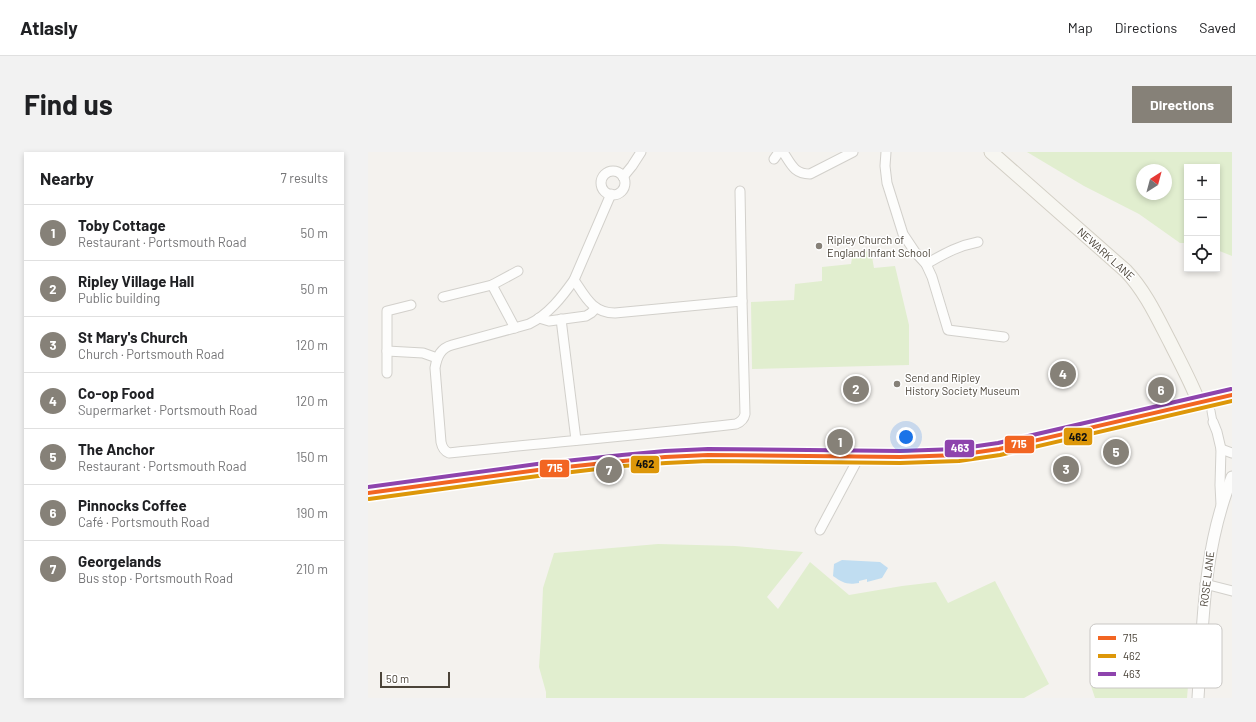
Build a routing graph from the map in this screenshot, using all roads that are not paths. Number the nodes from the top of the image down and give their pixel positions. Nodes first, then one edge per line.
1 (641, 152) edge
2 (783, 152) edge
3 (854, 152) edge
4 (886, 152) edge
5 (991, 152) edge
6 (623, 177) junction
7 (740, 191) dead end
8 (611, 194) junction
9 (978, 242) dead end
10 (926, 264) junction
11 (518, 271) dead end
12 (574, 280) junction
13 (492, 285) junction
14 (443, 297) dead end
15 (742, 301) junction
16 (411, 305) dead end
17 (596, 308) junction
18 (539, 318) junction
19 (560, 320) junction
20 (515, 328) junction
21 (1004, 337) dead end
22 (387, 351) junction
23 (437, 358) junction
24 (387, 373) dead end
25 (1232, 395) edge
26 (1199, 403) junction
27 (1211, 411) dead end
28 (1213, 422) joint
29 (576, 440) junction
30 (1221, 448) junction
31 (1232, 453) edge
32 (859, 457) junction
33 (1232, 477) edge
34 (368, 493) edge
35 (1221, 509) junction
36 (820, 530) dead end
37 (1205, 584) junction
38 (1232, 591) edge
39 (1203, 624) edge
40 (1199, 688) edge
41 (1198, 698) edge

1 - 6 street
2 - 3 street
4 - 10 street
5 - 26 main road, NEWARK LANE
6 - 8 street
6 - 8 street
7 - 15 street
8 - 12 street
9 - 10 street
10 - 21 street
11 - 13 street
12 - 17 street
12 - 18 street
13 - 14 street
13 - 20 street
15 - 17 street
15 - 29 street
16 - 22 street
17 - 19 street
18 - 19 street
18 - 20 street
19 - 29 street
20 - 23 street
22 - 23 street
22 - 24 street
23 - 29 street
25 - 26 main road
26 - 32 main road
27 - 28 street
28 - 30 street, ROSE LANE
30 - 31 street
30 - 35 street, ROSE LANE
32 - 34 main road
32 - 36 street
33 - 35 street, ROSE LANE
35 - 37 street, ROSE LANE
37 - 38 street
37 - 39 street, ROSE LANE
40 - 41 street, ROSE LANE

